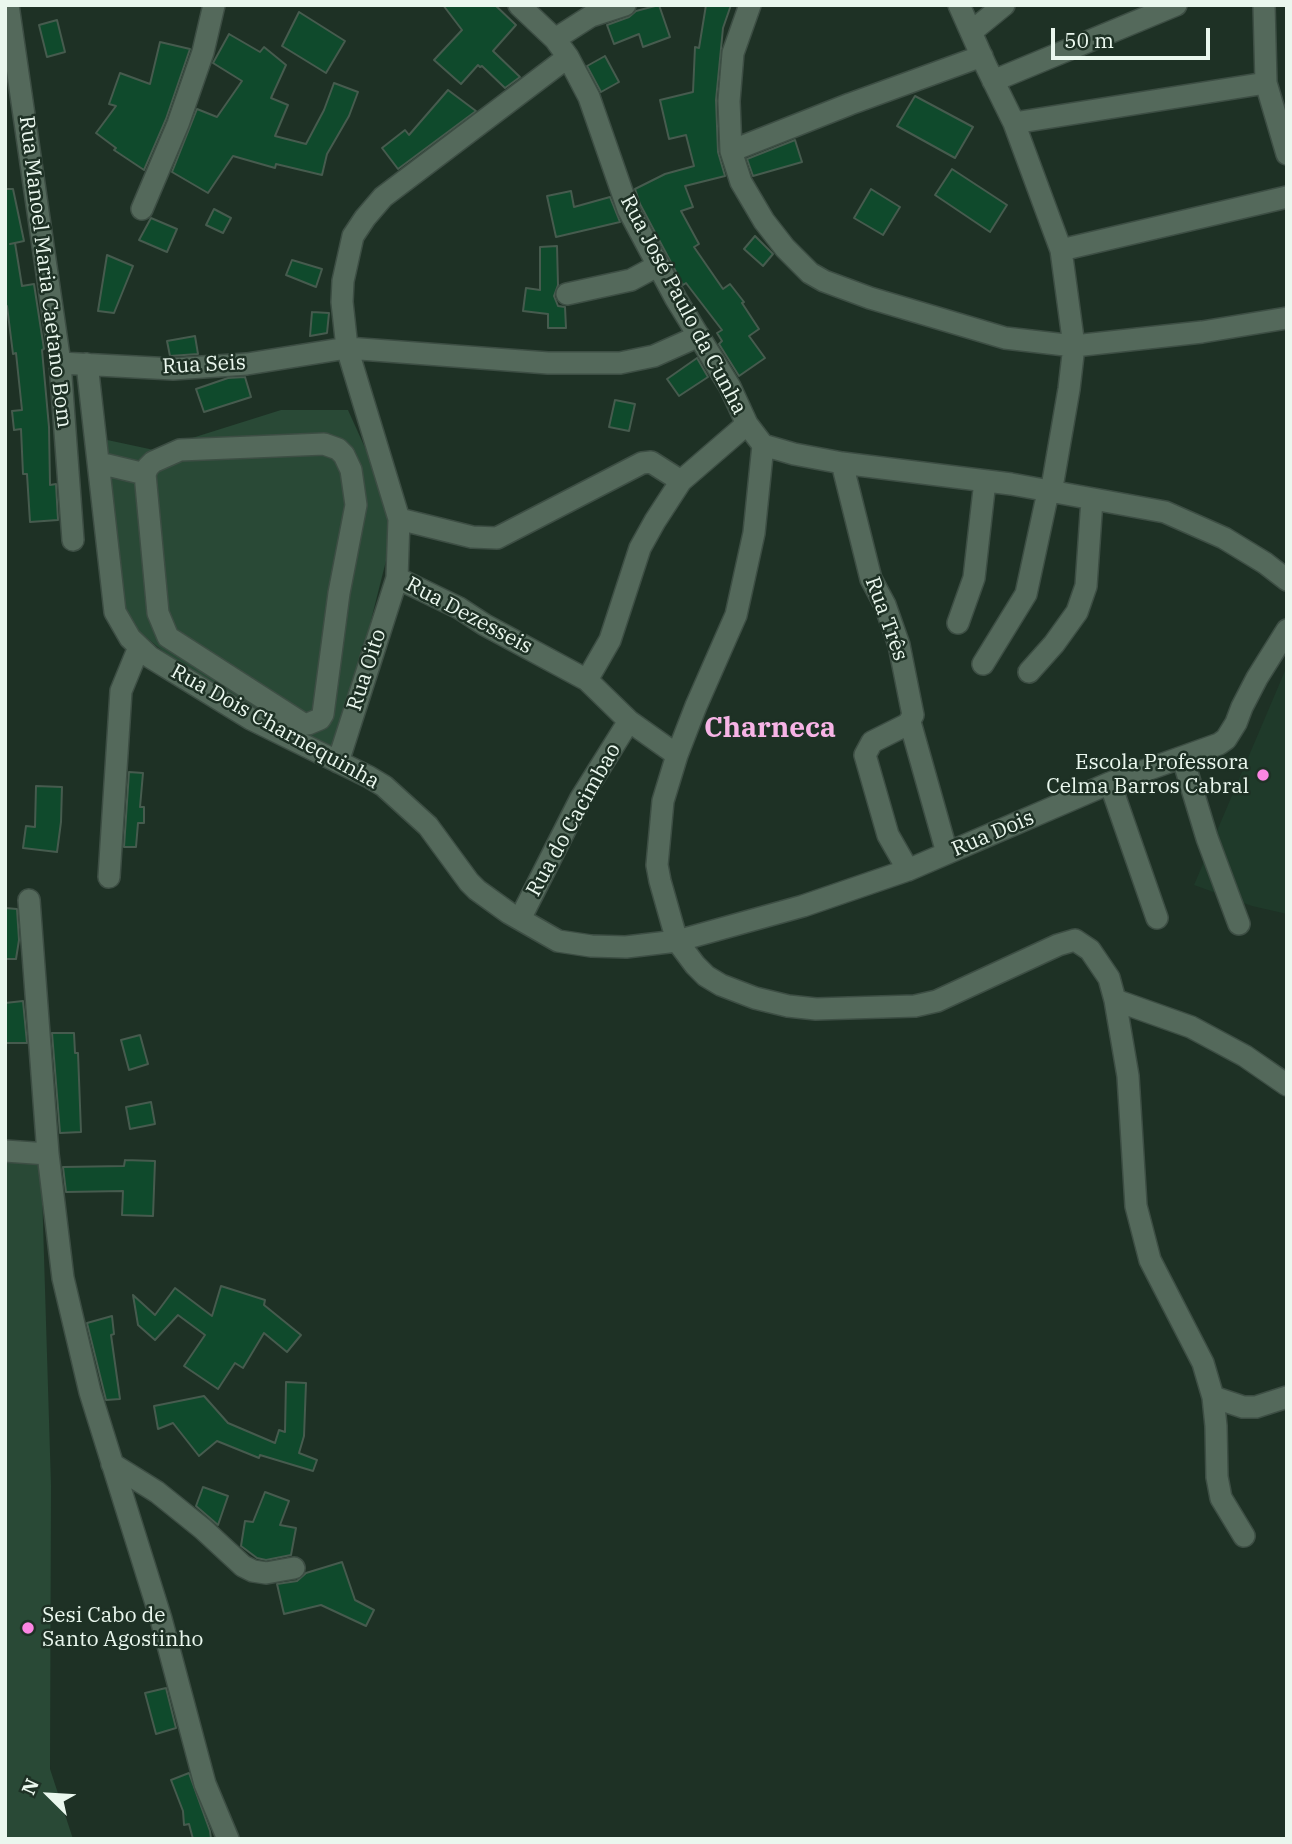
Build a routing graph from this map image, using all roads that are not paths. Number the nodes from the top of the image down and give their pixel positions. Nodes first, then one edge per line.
1 (8, 5) edge
2 (214, 5) edge
3 (519, 5) edge
4 (625, 5) edge
5 (750, 5) edge
6 (959, 5) edge
7 (1004, 5) edge
8 (1176, 5) edge
9 (1264, 5) edge
10 (971, 32) junction
11 (555, 38) junction
12 (982, 56) junction
13 (568, 57) junction
14 (993, 81) junction
15 (1266, 83) junction
16 (1014, 123) junction
17 (732, 151) junction
18 (1287, 154) edge
19 (1287, 197) edge
20 (142, 209) dead end
21 (1061, 250) junction
22 (659, 265) junction
23 (567, 295) dead end
24 (1287, 318) edge
25 (699, 336) junction
26 (1074, 346) junction
27 (347, 348) junction
28 (60, 363) junction
29 (87, 364) junction
30 (747, 424) junction
31 (763, 445) junction
32 (99, 463) junction
33 (842, 463) junction
34 (145, 474) junction
35 (681, 481) junction
36 (985, 481) junction
37 (1050, 492) junction
38 (1092, 500) junction
39 (399, 519) junction
40 (73, 540) dead end
41 (397, 578) junction
42 (1287, 580) edge
43 (958, 623) dead end
44 (1287, 630) edge
45 (139, 647) junction
46 (983, 664) dead end
47 (1028, 672) dead end
48 (587, 680) junction
49 (629, 721) junction
50 (910, 722) junction
51 (677, 755) junction
52 (1184, 759) junction
53 (338, 762) junction
54 (1110, 783) junction
55 (947, 853) junction
56 (908, 870) junction
57 (109, 877) dead end
58 (29, 900) dead end
59 (1157, 918) dead end
60 (520, 919) junction
61 (1239, 924) dead end
62 (677, 941) junction
63 (1115, 1000) junction
64 (1287, 1086) edge
65 (5, 1151) edge
66 (48, 1154) junction
67 (1213, 1397) junction
68 (1287, 1397) edge
69 (112, 1464) junction
70 (1244, 1536) dead end
71 (294, 1568) dead end
72 (228, 1839) edge

1 - 28 street, Rua Manoel Maria Caetano Bom
2 - 20 street
3 - 11 street, Rua José Paulo da Cunha
4 - 11 street
5 - 17 street
6 - 10 street
7 - 10 street
8 - 14 street
9 - 15 street
10 - 12 street
11 - 13 street, Rua José Paulo da Cunha
12 - 14 street
12 - 17 street
13 - 22 street, Rua José Paulo da Cunha
13 - 27 street, Rua Dezesseis
14 - 16 street
15 - 16 street
15 - 18 street
16 - 21 street
17 - 26 street
19 - 21 street
21 - 26 street
22 - 23 street
22 - 25 street, Rua José Paulo da Cunha
24 - 26 street
25 - 27 street, Rua Seis
25 - 30 street, Rua José Paulo da Cunha
26 - 37 street
27 - 29 street, Rua Seis
27 - 39 street, Rua Dezesseis
28 - 29 street, Rua Seis
28 - 40 street, Rua Manoel Maria Caetano Bom
29 - 32 street, Rua Dois Charnequinha
30 - 31 street, Rua José Paulo da Cunha
30 - 35 street
31 - 33 street
31 - 51 street
32 - 34 street
32 - 45 street, Rua Dois Charnequinha
33 - 36 street
33 - 50 street, Rua Três
34 - 34 street
35 - 39 street
35 - 48 street
36 - 37 street
36 - 43 street
37 - 38 street
37 - 46 street
38 - 42 street
38 - 47 street
39 - 41 street, Rua Dezesseis
41 - 48 street, Rua Dezesseis
41 - 53 street, Rua Oito
44 - 52 street, Rua Dois
45 - 53 street, Rua Dois Charnequinha
45 - 57 street
48 - 49 street, Rua Dezesseis
49 - 51 street, Rua Dezesseis
49 - 60 street, Rua do Cacimbao
50 - 55 street, Rua Três
50 - 56 street
51 - 62 street
52 - 54 street, Rua Dois
52 - 61 street
53 - 60 street, Rua Dois Charnequinha
54 - 55 street, Rua Dois
54 - 59 street
55 - 56 street, Rua Dois
56 - 62 street, Rua Dois
58 - 66 street
60 - 62 street, Rua Dois Charnequinha
62 - 63 street
63 - 64 street
63 - 67 street
65 - 66 street
66 - 69 street
67 - 68 street
67 - 70 street
69 - 71 street
69 - 72 street

